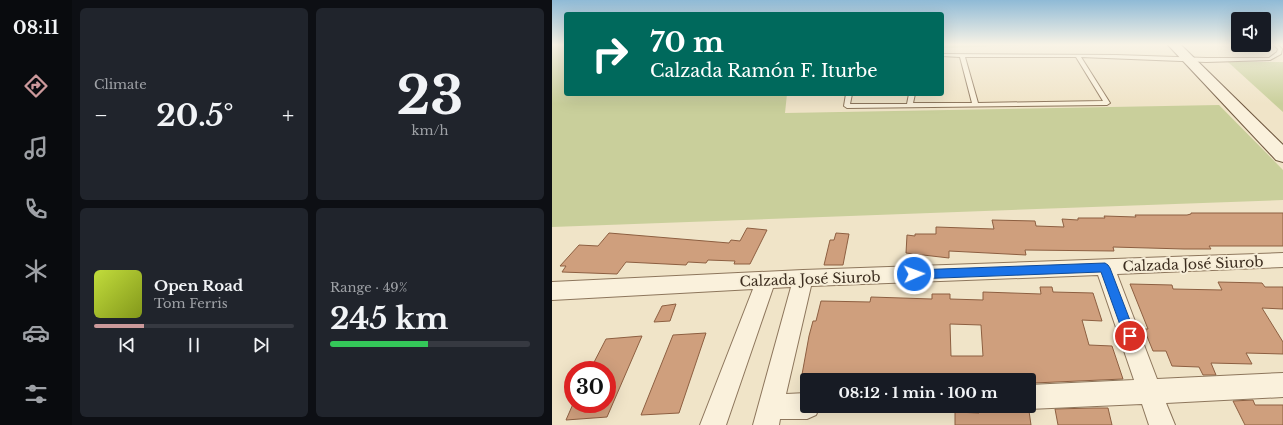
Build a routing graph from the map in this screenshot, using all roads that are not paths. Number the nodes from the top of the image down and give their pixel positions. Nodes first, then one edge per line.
1 (965, 65) edge
2 (1083, 65) edge
3 (1201, 65) edge
4 (1211, 65) edge
5 (849, 96) edge
6 (912, 96) edge
7 (975, 104) junction
8 (910, 105) junction
9 (1283, 135) edge
10 (1283, 156) edge
11 (1283, 260) edge
12 (1105, 268) junction
13 (803, 278) junction
14 (766, 280) junction
15 (552, 291) edge
16 (1283, 385) edge
17 (1150, 392) junction
18 (1036, 397) edge
19 (800, 408) edge
20 (769, 416) edge
21 (714, 425) edge
22 (1162, 425) edge

1 - 7 lane
2 - 7 lane
3 - 10 main road
4 - 9 main road
5 - 8 lane
6 - 8 lane
7 - 8 lane
11 - 12 street, Calzada José Siurob
12 - 13 street, Calzada José Siurob
12 - 17 street
13 - 14 street, Calzada José Siurob
13 - 20 street
14 - 15 street, Calzada José Siurob
14 - 21 street
16 - 17 street
17 - 18 street
17 - 22 street
19 - 20 street

